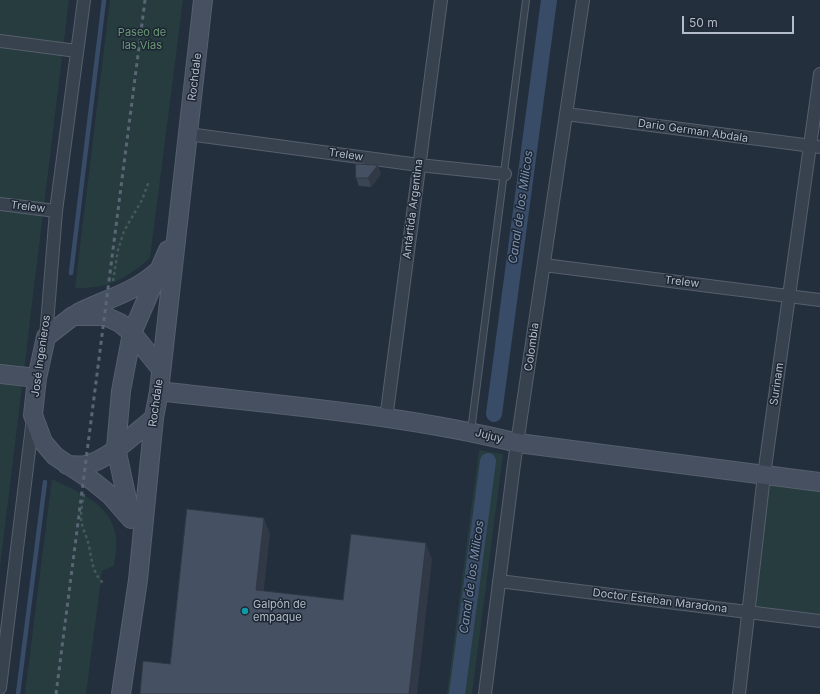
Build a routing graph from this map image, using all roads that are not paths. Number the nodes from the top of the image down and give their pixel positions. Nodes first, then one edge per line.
1 (84, 0) edge
2 (204, 0) edge
3 (441, 0) edge
4 (526, 0) edge
5 (583, 0) edge
6 (0, 41) edge
7 (77, 51) junction
8 (820, 74) edge
9 (566, 114) junction
10 (188, 134) junction
11 (815, 147) edge
12 (419, 165) junction
13 (505, 174) junction
14 (0, 204) edge
15 (56, 211) junction
16 (178, 225) junction
17 (544, 265) junction
18 (161, 268) junction
19 (789, 296) junction
20 (820, 300) edge
21 (73, 316) junction
22 (132, 333) junction
23 (46, 337) junction
24 (161, 368) junction
25 (0, 374) edge
26 (37, 378) junction
27 (159, 391) junction
28 (33, 415) junction
29 (154, 418) junction
30 (386, 419) junction
31 (471, 431) junction
32 (518, 443) junction
33 (116, 448) junction
34 (67, 465) junction
35 (764, 474) junction
36 (820, 482) edge
37 (131, 519) junction
38 (138, 580) junction
39 (499, 581) junction
40 (6, 591) edge
41 (748, 612) junction
42 (820, 621) edge
43 (0, 688) edge
44 (122, 694) edge
45 (485, 694) edge
46 (739, 694) edge

1 - 7 street, José Ingenieros
2 - 10 main road, Rochdale
3 - 12 street, Antártida Argentina
4 - 13 lane
5 - 9 street, Colombia
6 - 7 street
7 - 15 street, José Ingenieros
8 - 11 street, Surinam
9 - 11 street, Dario German Abdala
9 - 17 street, Colombia
10 - 12 street, Trelew
10 - 16 main road, Rochdale
11 - 19 street, Surinam
12 - 13 street, Trelew
12 - 30 street, Antártida Argentina
13 - 31 lane
14 - 15 street, Trelew
15 - 23 street, José Ingenieros
16 - 18 main road, Rochdale
16 - 24 main road, Rochdale
17 - 19 street, Trelew
17 - 32 street, Colombia
18 - 21 main road, Rochdale
18 - 22 main road, Rochdale
19 - 20 street, Trelew
19 - 35 street, Surinam
21 - 22 main road
21 - 23 main road, Rochdale
22 - 24 main road
22 - 33 main road, Rochdale
23 - 26 main road, José Ingenieros
24 - 27 main road, Rochdale
25 - 26 main road
26 - 28 main road, José Ingenieros
27 - 29 main road, Rochdale
27 - 30 main road, Jujuy
28 - 34 main road
28 - 40 street, José Ingenieros
29 - 33 main road
29 - 38 main road, Rochdale
30 - 31 main road, Jujuy
31 - 32 main road, Jujuy
32 - 35 main road, Jujuy
32 - 39 street, Colombia
33 - 34 main road
33 - 37 main road, Rochdale
34 - 37 main road
35 - 36 main road, Jujuy
35 - 41 street, Surinam
37 - 38 main road, Rochdale
38 - 44 main road, Rochdale
39 - 41 street, Doctor Esteban Maradona
39 - 45 street, Colombia
40 - 43 street, José Ingenieros
41 - 42 street, Doctor Esteban Maradona
41 - 46 street, Surinam

